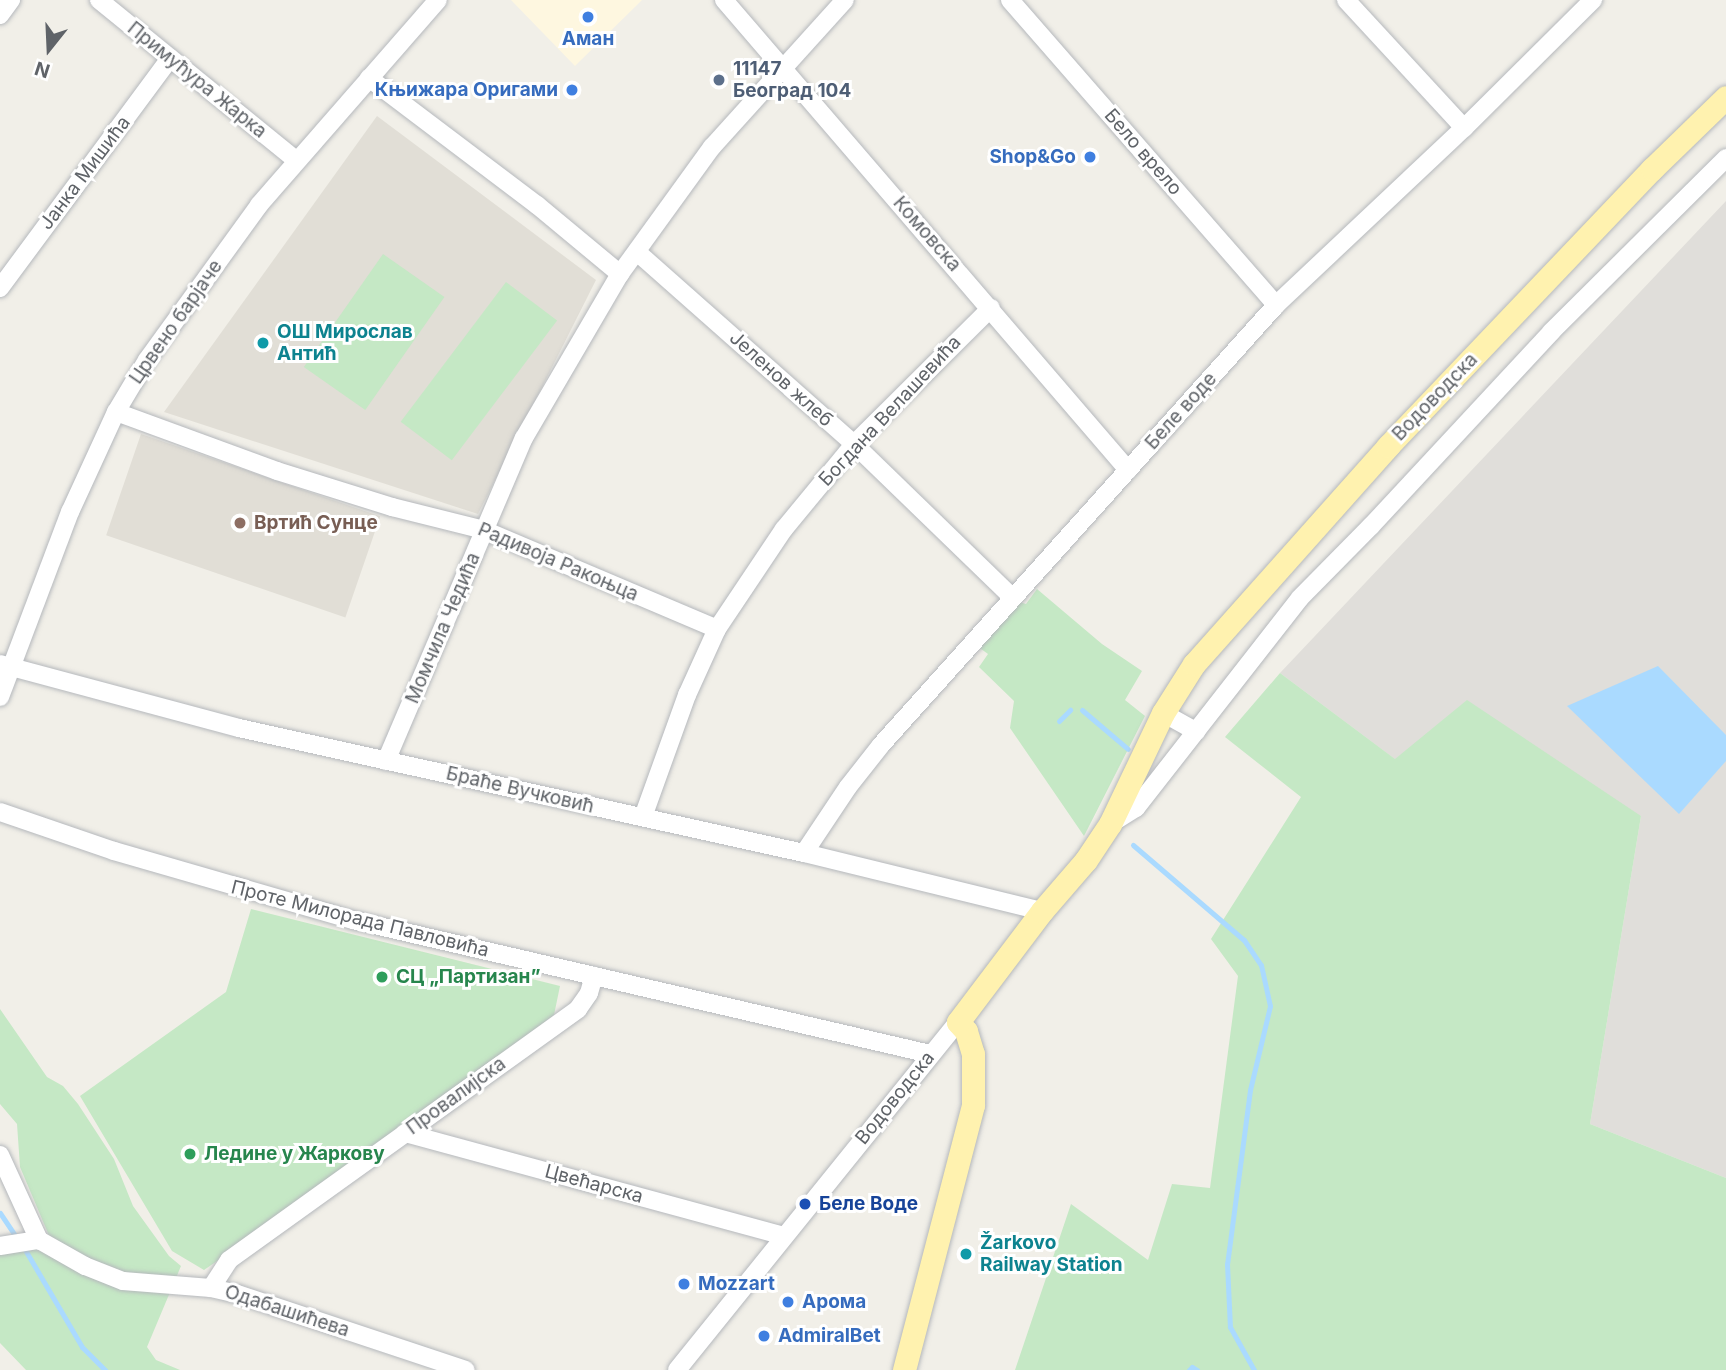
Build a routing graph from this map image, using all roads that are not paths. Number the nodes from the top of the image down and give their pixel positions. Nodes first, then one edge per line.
1 (12, 0) edge
2 (99, 0) edge
3 (438, 0) edge
4 (724, 0) edge
5 (845, 0) edge
6 (1010, 0) edge
7 (1346, 0) edge
8 (1593, 0) edge
9 (0, 15) edge
10 (170, 58) junction
11 (780, 68) junction
12 (369, 78) junction
13 (1726, 97) edge
14 (1465, 128) junction
15 (1726, 158) edge
16 (296, 160) junction
17 (637, 252) junction
18 (620, 274) junction
19 (0, 288) edge
20 (1276, 305) junction
21 (991, 308) junction
22 (116, 412) junction
23 (854, 444) junction
24 (1128, 470) junction
25 (484, 530) junction
26 (1012, 597) junction
27 (717, 629) junction
28 (5, 665) edge
29 (0, 697) edge
30 (1163, 713) junction
31 (1196, 731) junction
32 (386, 761) junction
33 (0, 812) edge
34 (643, 817) junction
35 (1110, 824) junction
36 (804, 853) junction
37 (1042, 911) junction
38 (594, 976) junction
39 (958, 1022) junction
40 (930, 1054) junction
41 (405, 1133) junction
42 (0, 1155) edge
43 (783, 1236) junction
44 (36, 1239) junction
45 (6, 1245) edge
46 (211, 1288) junction
47 (466, 1370) edge
48 (677, 1370) edge
49 (904, 1370) edge

1 - 9 street
2 - 10 street, Примућура Жарка
3 - 12 street, Црвено барјаче
4 - 11 street, Комовска
5 - 11 street, Момчила Чедића
6 - 20 street, Бело врело
7 - 14 street
8 - 14 street, Беле воде
10 - 16 street, Примућура Жарка
10 - 19 street, Јанка Мишића
11 - 17 street, Момчила Чедића
11 - 21 street, Комовска
12 - 16 street, Црвено барјаче
12 - 18 street
13 - 30 main road, Водоводска
14 - 20 street, Беле воде
15 - 31 street, Водоводска
16 - 22 street, Црвено барјаче
17 - 18 street, Момчила Чедића
17 - 23 street, Јеленов жлеб
18 - 25 street, Момчила Чедића
20 - 24 street, Беле воде
21 - 23 street, Богдана Велашевића
21 - 24 street, Комовска
22 - 25 street, Радивоја Ракоњца
22 - 28 street, Црвено барјаче
23 - 26 street, Јеленов жлеб
23 - 27 street, Богдана Велашевића
24 - 26 street, Беле воде
25 - 27 street, Радивоја Ракоњца
25 - 32 street, Момчила Чедића
26 - 36 street, Беле воде
27 - 34 street, Богдана Велашевића
28 - 29 street, Црвено барјаче
28 - 32 street, Браће Вучковић
30 - 31 street
30 - 35 main road, Водоводска
31 - 35 street, Водоводска
32 - 34 street, Браће Вучковић
33 - 38 street, Проте Милорада Павловића
34 - 36 street, Браће Вучковић
35 - 37 main road, Водоводска
36 - 37 street, Браће Вучковић
37 - 39 main road, Водоводска
38 - 40 street, Проте Милорада Павловића
38 - 41 street, Провалијска
39 - 40 street, Водоводска
39 - 49 main road
40 - 43 street, Водоводска
41 - 43 street, Цвећарска
41 - 46 street, Провалијска
42 - 44 street
43 - 48 street, Водоводска
44 - 45 street
44 - 46 street, Одабашићева
46 - 47 street, Одабашићева

